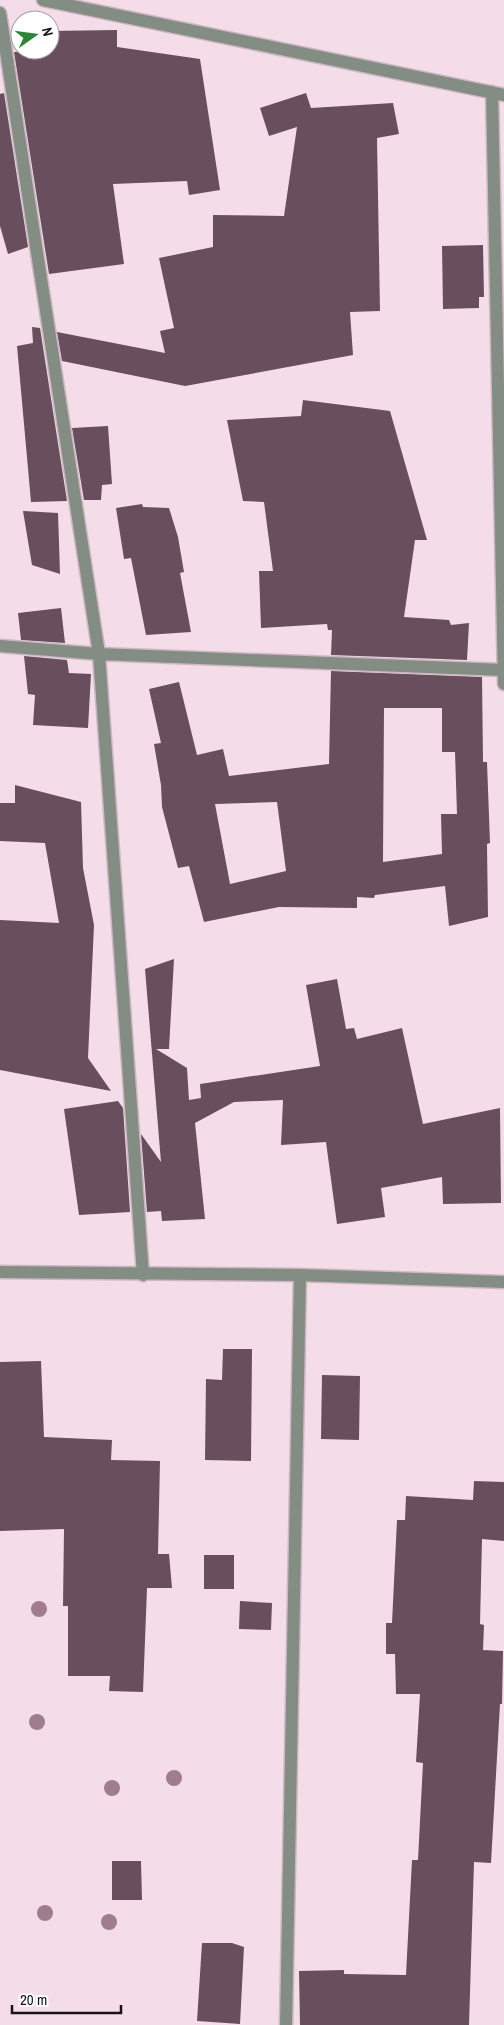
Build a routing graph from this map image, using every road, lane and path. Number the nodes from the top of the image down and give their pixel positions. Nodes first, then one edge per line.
1 (43, 0) edge
2 (0, 12) edge
3 (498, 93) edge
4 (0, 646) edge
5 (99, 654) junction
6 (504, 670) edge
7 (504, 684) edge
8 (0, 1272) edge
9 (143, 1275) junction
10 (300, 1275) junction
11 (504, 1282) edge
12 (286, 2025) edge

1 - 3 street
2 - 5 street
3 - 6 street
4 - 5 street
5 - 6 street
5 - 9 street
6 - 7 street
8 - 9 street
9 - 10 street
10 - 11 street
10 - 12 street

